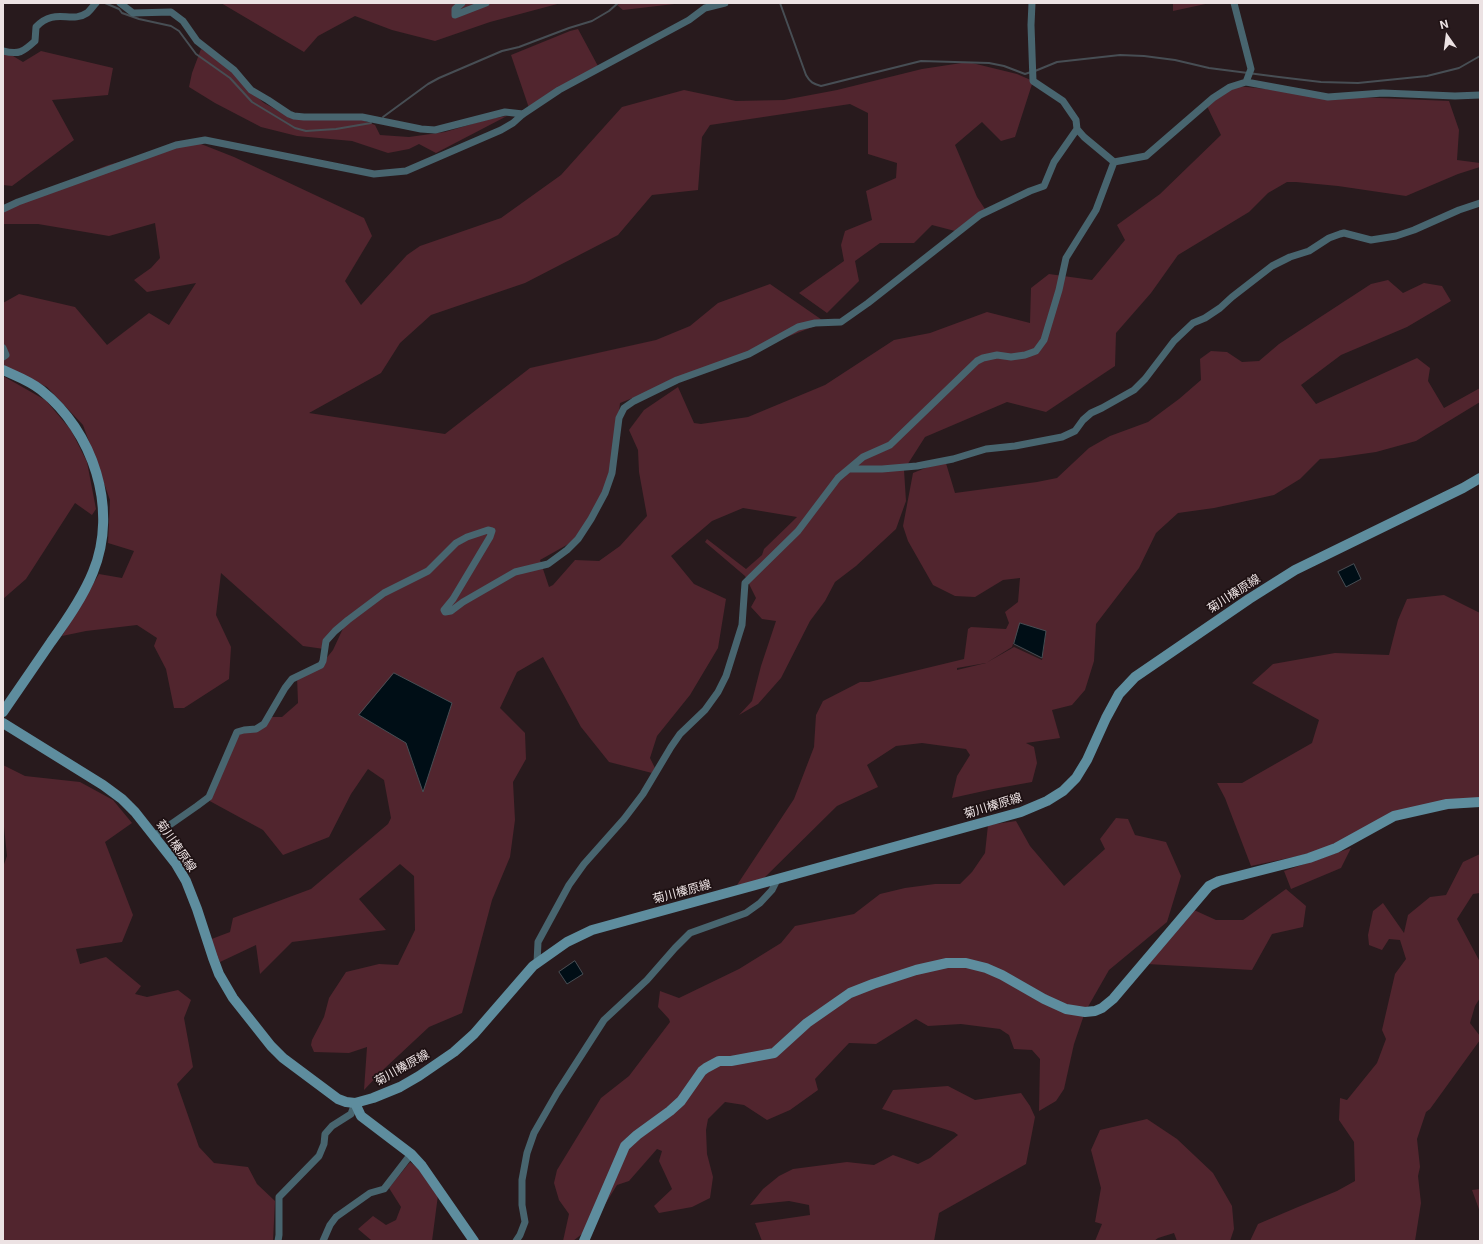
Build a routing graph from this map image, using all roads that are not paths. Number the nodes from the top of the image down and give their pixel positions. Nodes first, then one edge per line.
1 (95, 3) edge
2 (120, 3) edge
3 (462, 3) edge
4 (486, 3) edge
5 (725, 3) edge
6 (1032, 3) edge
7 (1234, 3) edge
8 (705, 6) edge
9 (3, 51) edge
10 (1247, 79) junction
11 (1480, 95) edge
12 (523, 114) junction
13 (1077, 129) junction
14 (1114, 162) junction
15 (1480, 203) edge
16 (3, 209) edge
17 (3, 348) edge
18 (3, 357) edge
19 (3, 370) edge
20 (848, 469) junction
21 (1480, 478) edge
22 (3, 712) edge
23 (3, 723) edge
24 (1480, 802) edge
25 (154, 836) junction
26 (777, 880) junction
27 (536, 963) junction
28 (356, 1103) junction
29 (411, 1154) junction
30 (278, 1241) edge
31 (323, 1241) edge
32 (474, 1241) edge
33 (516, 1241) edge
34 (584, 1241) edge

1 - 9 street
2 - 12 street
3 - 4 street
5 - 8 street
6 - 13 street
7 - 10 street
8 - 12 street
10 - 11 street
10 - 14 street
12 - 16 street
13 - 14 street
13 - 25 street
14 - 20 street
15 - 20 street
17 - 18 street
19 - 22 main road
20 - 27 street
21 - 26 main road, 菊川榛原線
23 - 25 main road, 菊川榛原線
24 - 34 main road
25 - 28 main road, 菊川榛原線
26 - 27 main road, 菊川榛原線
26 - 33 street
27 - 28 main road, 菊川榛原線
28 - 29 main road
28 - 30 street
29 - 31 street
29 - 32 main road

